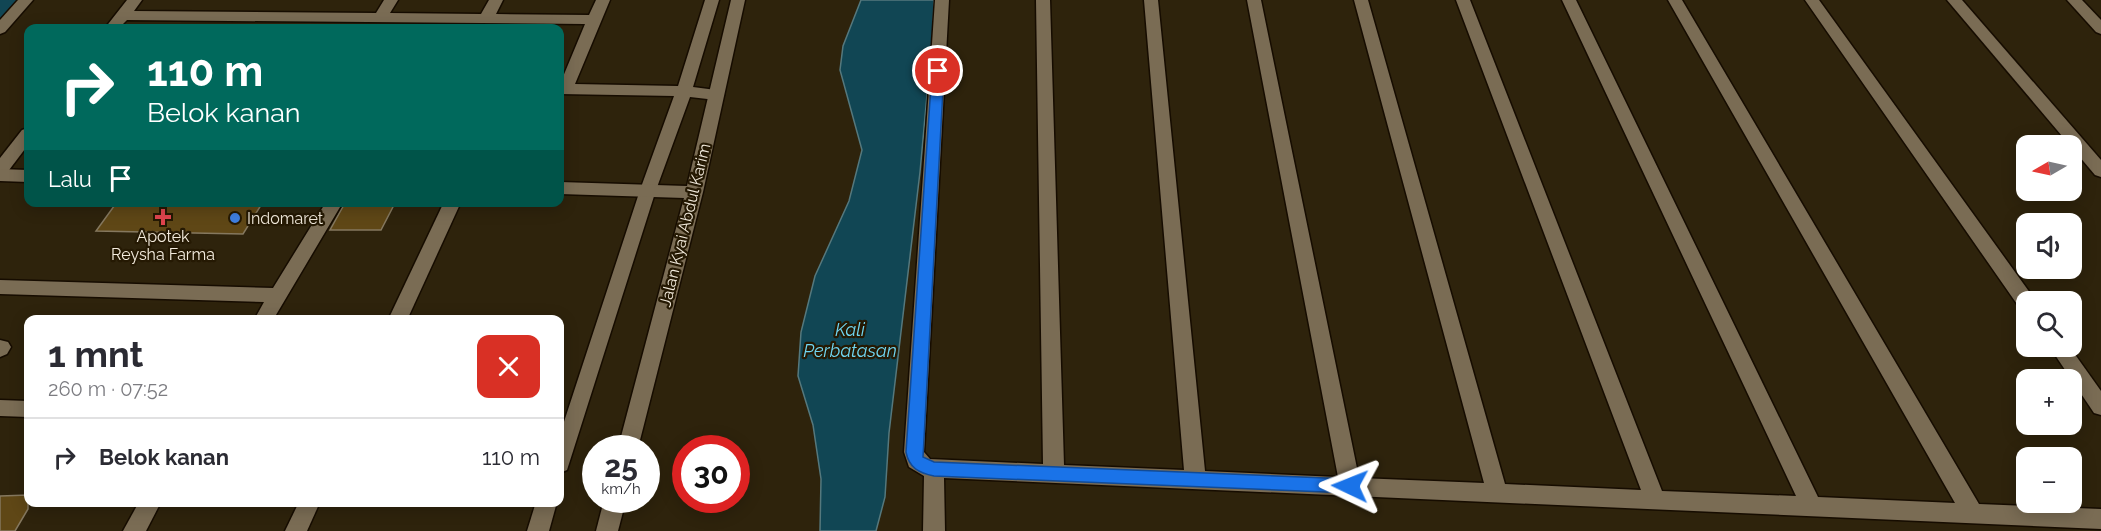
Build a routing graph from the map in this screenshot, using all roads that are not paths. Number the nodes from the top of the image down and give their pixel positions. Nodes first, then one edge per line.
1 (26, 0) edge
2 (135, 0) edge
3 (237, 0) edge
4 (391, 0) edge
5 (496, 0) edge
6 (603, 0) edge
7 (712, 0) edge
8 (738, 0) edge
9 (942, 0) edge
10 (1043, 0) edge
11 (1151, 0) edge
12 (1254, 0) edge
13 (1361, 0) edge
14 (1463, 0) edge
15 (1569, 0) edge
16 (1675, 0) edge
17 (1812, 0) edge
18 (1954, 0) edge
19 (2074, 0) edge
20 (123, 15) junction
21 (226, 16) junction
22 (380, 18) junction
23 (486, 19) junction
24 (594, 20) junction
25 (115, 24) edge
26 (0, 29) edge
27 (2101, 29) edge
28 (564, 85) edge
29 (564, 89) edge
30 (684, 91) junction
31 (716, 95) junction
32 (24, 139) edge
33 (0, 170) edge
34 (2101, 171) edge
35 (0, 175) edge
36 (24, 176) edge
37 (564, 188) edge
38 (648, 190) junction
39 (694, 192) junction
40 (332, 207) edge
41 (451, 207) edge
42 (0, 287) edge
43 (2018, 291) edge
44 (278, 295) junction
45 (266, 315) edge
46 (399, 315) edge
47 (2066, 357) edge
48 (2101, 407) edge
49 (0, 408) edge
50 (24, 409) edge
51 (631, 435) edge
52 (564, 452) edge
53 (934, 469) junction
54 (1054, 474) junction
55 (1195, 480) junction
56 (1350, 486) junction
57 (1497, 493) junction
58 (1654, 499) junction
59 (1811, 506) junction
60 (148, 507) edge
61 (308, 507) edge
62 (545, 507) edge
63 (612, 513) edge
64 (1973, 514) junction
65 (2101, 519) edge
66 (134, 531) edge
67 (296, 531) edge
68 (538, 531) edge
69 (608, 531) edge
70 (934, 531) edge

1 - 26 street
2 - 20 street
3 - 21 street
4 - 22 street
5 - 23 street
6 - 24 street
7 - 30 street
8 - 31 street, Jalan Kyai Abdul Karim
9 - 53 street
10 - 54 street
11 - 55 street
12 - 56 street
13 - 57 street
14 - 58 street
15 - 59 street
16 - 64 street
17 - 43 street
18 - 34 street
19 - 27 street
20 - 21 street
20 - 25 street
21 - 22 street
22 - 23 street
23 - 24 street
24 - 28 street
29 - 30 street
30 - 31 street
30 - 38 street
31 - 39 street, Jalan Kyai Abdul Karim
32 - 33 street
35 - 36 street
37 - 38 street
38 - 39 street
38 - 52 street
39 - 51 street, Jalan Kyai Abdul Karim
40 - 44 street
41 - 46 street
42 - 44 street
44 - 45 street
47 - 48 street
49 - 50 street
53 - 54 street
53 - 70 street
54 - 55 street
55 - 56 street
56 - 57 street
57 - 58 street
58 - 59 street
59 - 64 street
60 - 66 street
61 - 67 street
62 - 68 street
63 - 69 street
64 - 65 street

